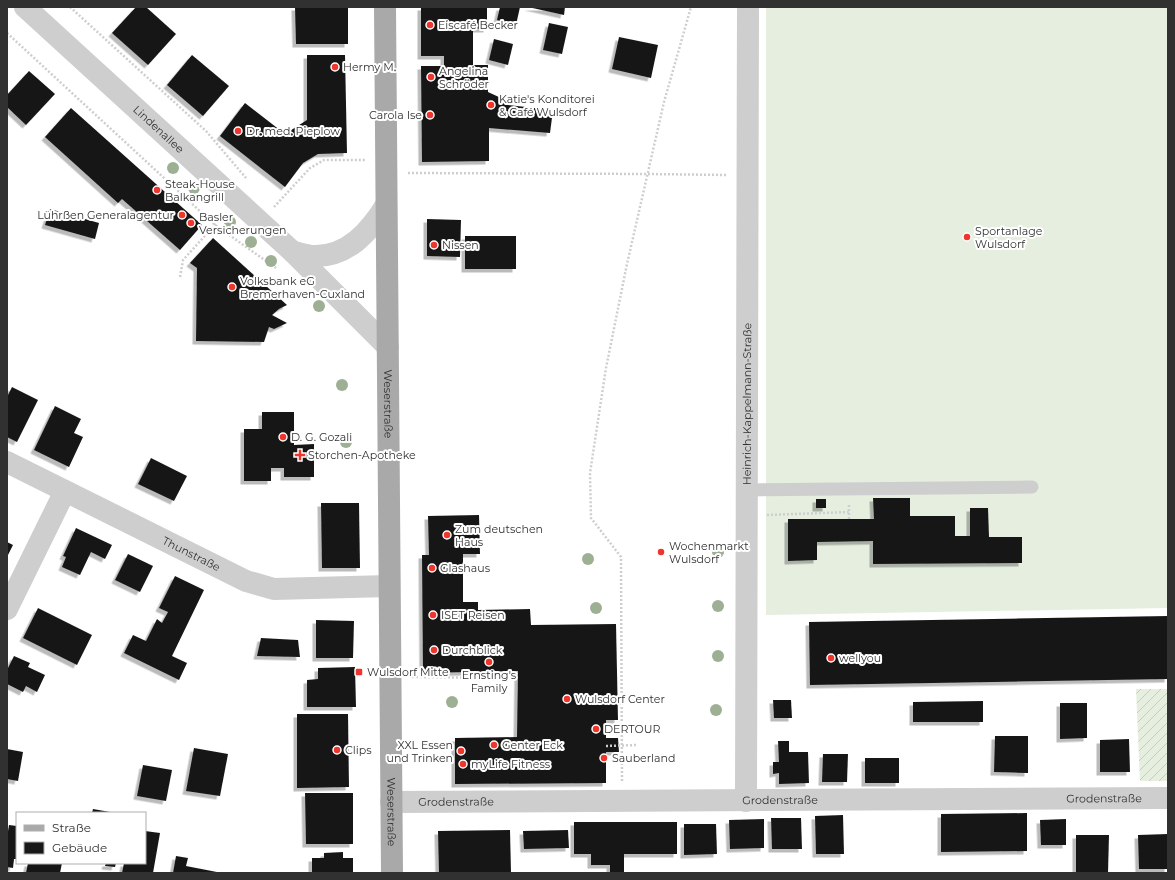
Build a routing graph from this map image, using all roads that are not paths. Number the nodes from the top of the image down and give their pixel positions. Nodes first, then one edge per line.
1 (25, 7) edge
2 (385, 7) edge
3 (748, 7) edge
4 (386, 206) junction
5 (293, 252) junction
6 (388, 347) junction
7 (7, 462) edge
8 (1032, 487) dead end
9 (746, 490) junction
10 (65, 491) junction
11 (390, 586) junction
12 (7, 609) edge
13 (1168, 798) edge
14 (746, 800) junction
15 (391, 802) junction
16 (392, 873) edge

1 - 5 street, Lindenallee
2 - 4 main road, Weserstraße
3 - 9 street, Heinrich-Kappelmann-Straße
4 - 5 street
4 - 6 main road, Weserstraße
5 - 6 street, Lindenallee
6 - 11 main road, Weserstraße
7 - 10 street, Thunstraße
8 - 9 lane
9 - 14 street, Heinrich-Kappelmann-Straße
10 - 11 street, Thunstraße
10 - 12 street
11 - 15 main road, Weserstraße
13 - 14 street, Grodenstraße
14 - 15 street, Grodenstraße
15 - 16 main road, Weserstraße

